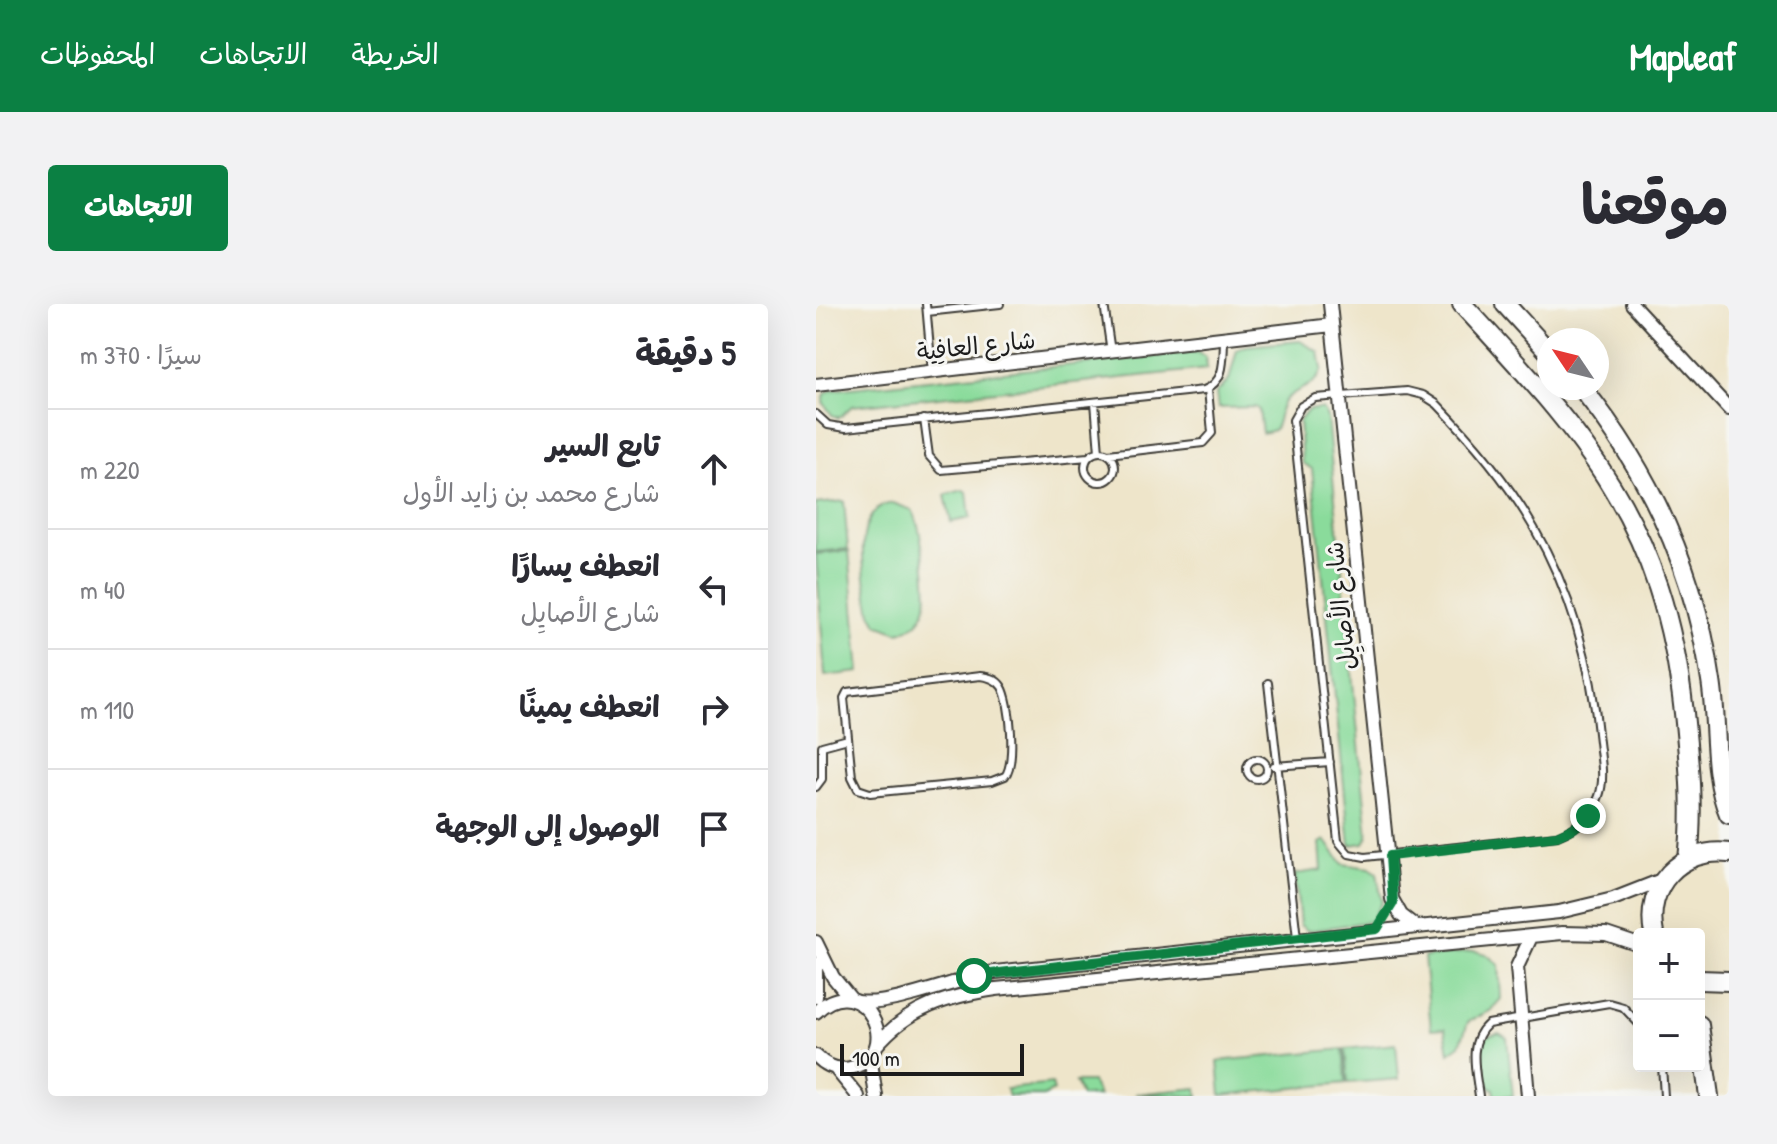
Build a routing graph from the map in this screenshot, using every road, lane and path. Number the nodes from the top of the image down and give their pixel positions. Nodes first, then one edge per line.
1 (1000, 304) edge
2 (1104, 304) edge
3 (1330, 304) edge
4 (1462, 304) edge
5 (1505, 304) edge
6 (1632, 304) edge
7 (927, 308) edge
8 (1332, 325) junction
9 (1224, 339) junction
10 (1537, 339) edge
11 (1111, 352) junction
12 (932, 372) junction
13 (816, 385) edge
14 (1208, 389) junction
15 (1340, 397) junction
16 (1591, 400) edge
17 (1095, 402) junction
18 (1729, 409) edge
19 (816, 414) edge
20 (924, 419) junction
21 (1099, 452) junction
22 (1108, 454) junction
23 (1088, 457) junction
24 (1268, 683) dead end
25 (848, 739) junction
26 (1330, 762) junction
27 (1268, 766) dead end
28 (1277, 766) junction
29 (816, 787) edge
30 (1729, 814) edge
31 (1729, 853) edge
32 (1390, 856) junction
33 (1688, 859) junction
34 (1664, 879) junction
35 (1393, 903) junction
36 (1414, 925) junction
37 (1654, 928) edge
38 (1377, 929) junction
39 (1531, 937) junction
40 (1297, 938) junction
41 (1494, 940) junction
42 (816, 942) edge
43 (1633, 944) edge
44 (816, 964) edge
45 (1517, 967) junction
46 (1705, 980) edge
47 (1729, 981) edge
48 (816, 997) edge
49 (854, 1001) junction
50 (816, 1012) edge
51 (1519, 1016) junction
52 (1633, 1018) edge
53 (873, 1051) junction
54 (816, 1056) edge
55 (835, 1068) junction
56 (1705, 1068) edge
57 (1662, 1072) edge
58 (858, 1096) edge
59 (876, 1096) edge
60 (1479, 1096) edge
61 (1528, 1096) edge
62 (1664, 1096) edge
63 (1709, 1096) edge

1 - 7 lane
2 - 11 lane
3 - 8 street, شارع الأصايِل
4 - 33 main road
5 - 10 main road
6 - 18 street
7 - 12 lane
8 - 9 street, شارع العافِية
8 - 15 street, شارع الأصايِل
9 - 11 street, شارع العافِية
9 - 14 lane
11 - 12 street, شارع العافِية
12 - 13 street, شارع العافِية
14 - 17 lane
14 - 22 lane
15 - 26 lane
15 - 32 street, شارع الأصايِل
15 - 32 lane
16 - 30 main road
17 - 20 lane
17 - 21 lane
19 - 20 lane
20 - 23 lane
21 - 22 lane
21 - 23 lane
22 - 23 lane
24 - 28 lane
25 - 25 lane
25 - 29 lane
26 - 28 lane
26 - 32 lane
27 - 28 lane
28 - 40 lane
31 - 33 main road
32 - 35 street, شارع الأصايِل
33 - 34 main road
34 - 36 street
34 - 37 main road
35 - 36 street
35 - 38 street
36 - 38 street
38 - 40 street
39 - 41 street
39 - 43 street
39 - 45 street
40 - 49 street
41 - 45 street
41 - 53 street
42 - 49 street
44 - 48 street
45 - 51 street
46 - 47 main road
49 - 50 street
49 - 53 street
51 - 52 lane
51 - 60 lane
51 - 61 street
53 - 55 street
53 - 59 street
54 - 55 street
55 - 58 street
56 - 63 main road
57 - 62 lane

